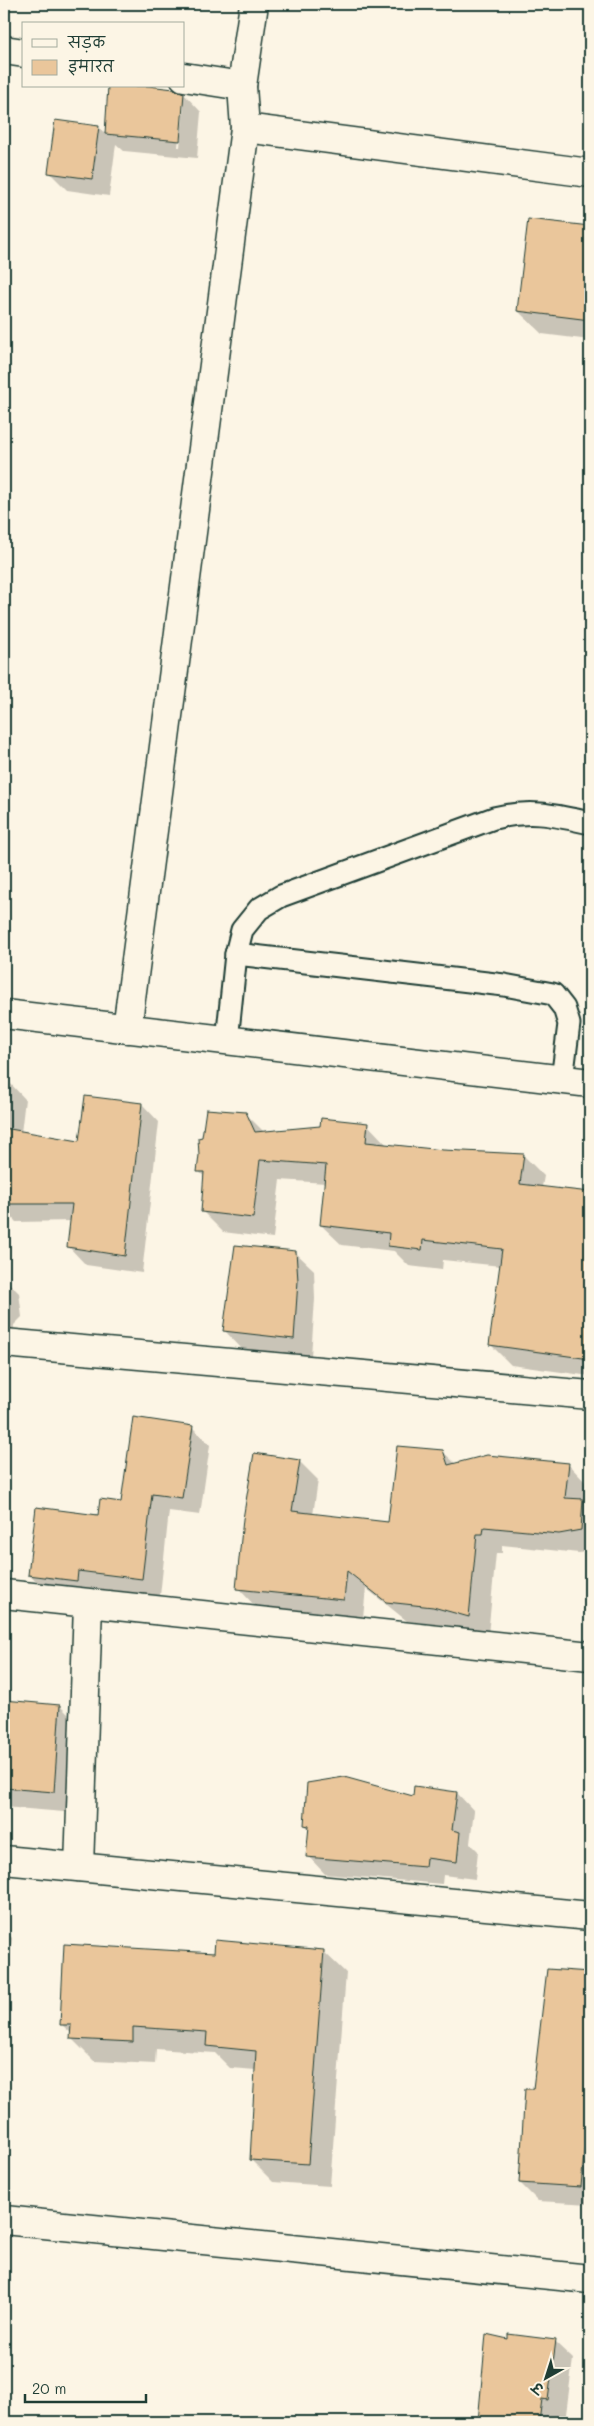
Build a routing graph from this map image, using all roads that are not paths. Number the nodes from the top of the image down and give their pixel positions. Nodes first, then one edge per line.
1 (254, 4) edge
2 (4, 50) edge
3 (22, 53) edge
4 (185, 77) edge
5 (242, 86) junction
6 (245, 128) junction
7 (590, 173) edge
8 (590, 823) edge
9 (236, 954) junction
10 (4, 1014) edge
11 (127, 1028) junction
12 (227, 1040) junction
13 (562, 1080) junction
14 (590, 1083) edge
15 (4, 1343) edge
16 (590, 1395) edge
17 (4, 1594) edge
18 (88, 1604) junction
19 (590, 1656) edge
20 (4, 1860) edge
21 (79, 1867) junction
22 (590, 1916) edge
23 (4, 2220) edge
24 (590, 2279) edge

1 - 5 street
2 - 3 street
4 - 5 street
5 - 6 street
6 - 7 street
6 - 11 street
8 - 9 lane
9 - 12 lane
9 - 13 lane
10 - 11 street
11 - 12 street
12 - 13 street
13 - 14 street
15 - 16 street
17 - 18 street
18 - 19 street
18 - 21 street
20 - 21 street
21 - 22 street
23 - 24 street

